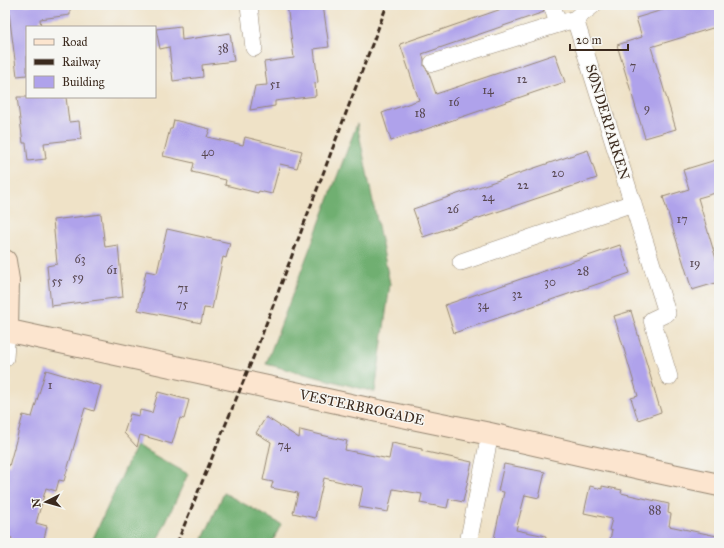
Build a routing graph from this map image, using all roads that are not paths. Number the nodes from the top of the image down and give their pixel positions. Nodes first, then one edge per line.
1 (249, 5) edge
2 (552, 5) edge
3 (593, 5) edge
4 (575, 19) junction
5 (558, 24) junction
6 (254, 48) dead end
7 (433, 63) dead end
8 (633, 203) junction
9 (5, 261) edge
10 (461, 262) dead end
11 (6, 330) edge
12 (5, 358) edge
13 (669, 378) dead end
14 (490, 434) junction
15 (719, 485) edge
16 (468, 543) edge

1 - 6 street
2 - 5 street
3 - 4 street
4 - 5 street
4 - 8 street, SØNDERPARKEN
5 - 7 street
8 - 10 street
8 - 13 street, SØNDERPARKEN
9 - 11 street
11 - 12 street
11 - 14 street, VESTERBROGADE
14 - 15 street, VESTERBROGADE
14 - 16 street

